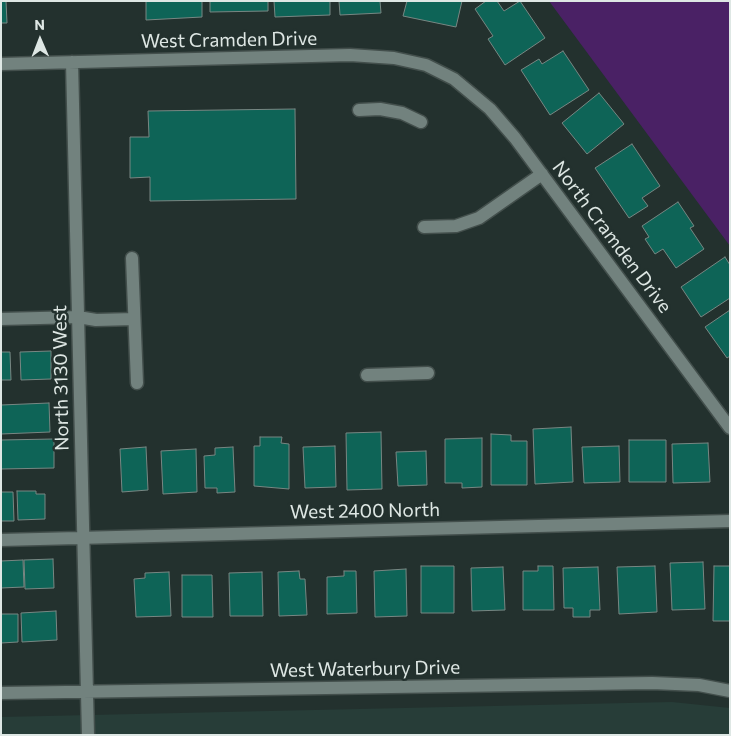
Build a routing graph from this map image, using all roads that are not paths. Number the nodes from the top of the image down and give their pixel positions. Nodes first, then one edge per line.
1 (72, 62) junction
2 (1, 64) edge
3 (454, 79) joint
4 (359, 110) dead end
5 (421, 122) dead end
6 (542, 174) junction
7 (424, 227) dead end
8 (132, 258) dead end
9 (78, 317) junction
10 (1, 319) edge
11 (134, 319) junction
12 (428, 374) dead end
13 (367, 376) dead end
14 (137, 383) dead end
15 (730, 428) edge
16 (730, 521) edge
17 (83, 538) junction
18 (1, 540) edge
19 (730, 691) edge
20 (1, 693) edge
21 (87, 693) junction
22 (88, 735) edge

1 - 2 street, West Cramden Drive
1 - 3 street, West Cramden Drive
1 - 9 street, North 3130 West
3 - 6 street, North Cramden Drive
4 - 5 street
6 - 7 street
6 - 15 street, North Cramden Drive
8 - 11 street
9 - 10 street
9 - 11 street
9 - 17 street, North 3130 West
11 - 14 street
12 - 13 street
16 - 17 street, West 2400 North
17 - 18 street, West 2400 North
17 - 21 street, North 3130 West
19 - 21 street, West Waterbury Drive
20 - 21 street, West Waterbury Drive
21 - 22 street, North 3130 West

